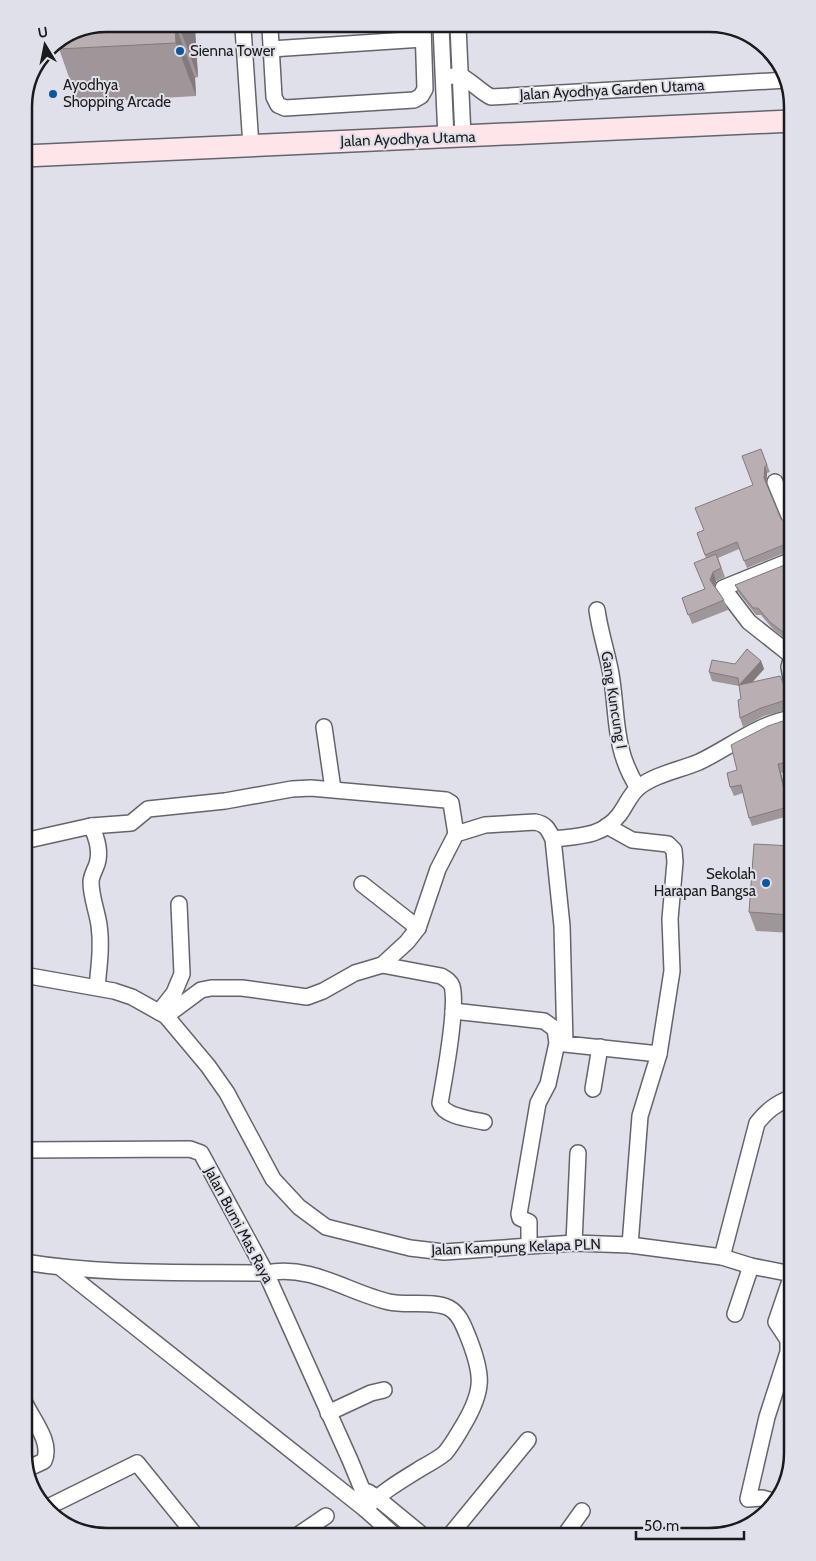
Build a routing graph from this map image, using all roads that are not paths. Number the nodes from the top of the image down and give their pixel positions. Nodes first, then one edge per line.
1 (243, 32) edge
2 (270, 32) edge
3 (423, 33) edge
4 (441, 33) edge
5 (458, 33) edge
6 (271, 49) junction
7 (461, 76) junction
8 (444, 77) junction
9 (778, 80) edge
10 (784, 120) edge
11 (455, 137) junction
12 (250, 146) junction
13 (33, 156) edge
14 (775, 482) dead end
15 (784, 504) edge
16 (784, 563) edge
17 (597, 610) dead end
18 (784, 650) edge
19 (784, 720) edge
20 (324, 727) dead end
21 (638, 788) junction
22 (333, 790) junction
23 (91, 826) junction
24 (607, 826) junction
25 (456, 834) junction
26 (32, 839) edge
27 (553, 839) junction
28 (362, 884) dead end
29 (179, 904) dead end
30 (418, 928) junction
31 (382, 965) junction
32 (32, 976) edge
33 (97, 987) junction
34 (453, 1011) junction
35 (162, 1014) junction
36 (561, 1043) junction
37 (600, 1047) junction
38 (659, 1054) junction
39 (593, 1089) dead end
40 (784, 1100) edge
41 (484, 1122) dead end
42 (32, 1150) edge
43 (578, 1153) dead end
44 (574, 1242) junction
45 (529, 1245) junction
46 (630, 1245) junction
47 (722, 1257) junction
48 (32, 1263) edge
49 (751, 1266) junction
50 (61, 1268) junction
51 (266, 1273) junction
52 (784, 1273) edge
53 (784, 1298) edge
54 (735, 1314) dead end
55 (784, 1334) edge
56 (784, 1364) edge
57 (384, 1390) dead end
58 (328, 1413) junction
59 (32, 1417) edge
60 (528, 1440) dead end
61 (34, 1466) edge
62 (362, 1489) junction
63 (376, 1497) junction
64 (768, 1500) edge
65 (52, 1505) edge
66 (365, 1509) junction
67 (582, 1511) dead end
68 (326, 1516) dead end
69 (189, 1528) edge
70 (308, 1528) edge
71 (386, 1528) edge
72 (415, 1528) edge
73 (456, 1528) edge
74 (570, 1528) edge

1 - 12 street
2 - 6 street
3 - 6 street
3 - 6 street
4 - 8 street
5 - 7 street
7 - 8 street
7 - 9 street, Jalan Ayodhya Garden Utama
7 - 11 street
8 - 11 street
10 - 11 street, Jalan Ayodhya Utama
11 - 12 street, Jalan Ayodhya Utama
12 - 13 street, Jalan Ayodhya Utama
14 - 15 street
16 - 18 street
17 - 21 street, Gang Kuncung I
19 - 21 street
20 - 22 street
21 - 24 street
22 - 23 street
22 - 25 street
23 - 26 street
23 - 33 street
24 - 27 street
24 - 38 street
25 - 27 street
25 - 30 street
27 - 36 street
28 - 30 street
29 - 35 street
30 - 31 street
31 - 34 street
31 - 35 street
32 - 33 street, Jalan Kampung Kelapa PLN
33 - 35 street, Jalan Kampung Kelapa PLN
34 - 36 street
34 - 41 street
35 - 45 street, Jalan Kampung Kelapa PLN
36 - 37 street
36 - 45 street
37 - 38 street
37 - 39 street
38 - 46 street
40 - 47 street
42 - 51 street, Jalan Bumi Mas Raya
43 - 44 street
44 - 45 street, Jalan Kampung Kelapa PLN
44 - 46 street, Jalan Kampung Kelapa PLN
46 - 47 street, Jalan Kampung Kelapa PLN
47 - 49 street, Jalan Kampung Kelapa PLN
48 - 50 street
49 - 52 street, Jalan Kampung Kelapa PLN
49 - 54 street
50 - 51 street
50 - 66 street
51 - 58 street, Jalan Bumi Mas Raya
51 - 63 street
53 - 55 street
56 - 64 street
57 - 58 street
58 - 62 street, Jalan Bumi Mas Raya
59 - 61 street
60 - 73 street
62 - 63 street
62 - 66 street, Jalan Bumi Mas Raya
63 - 66 street
63 - 72 street
65 - 69 street
66 - 71 street
67 - 74 street
68 - 70 street

